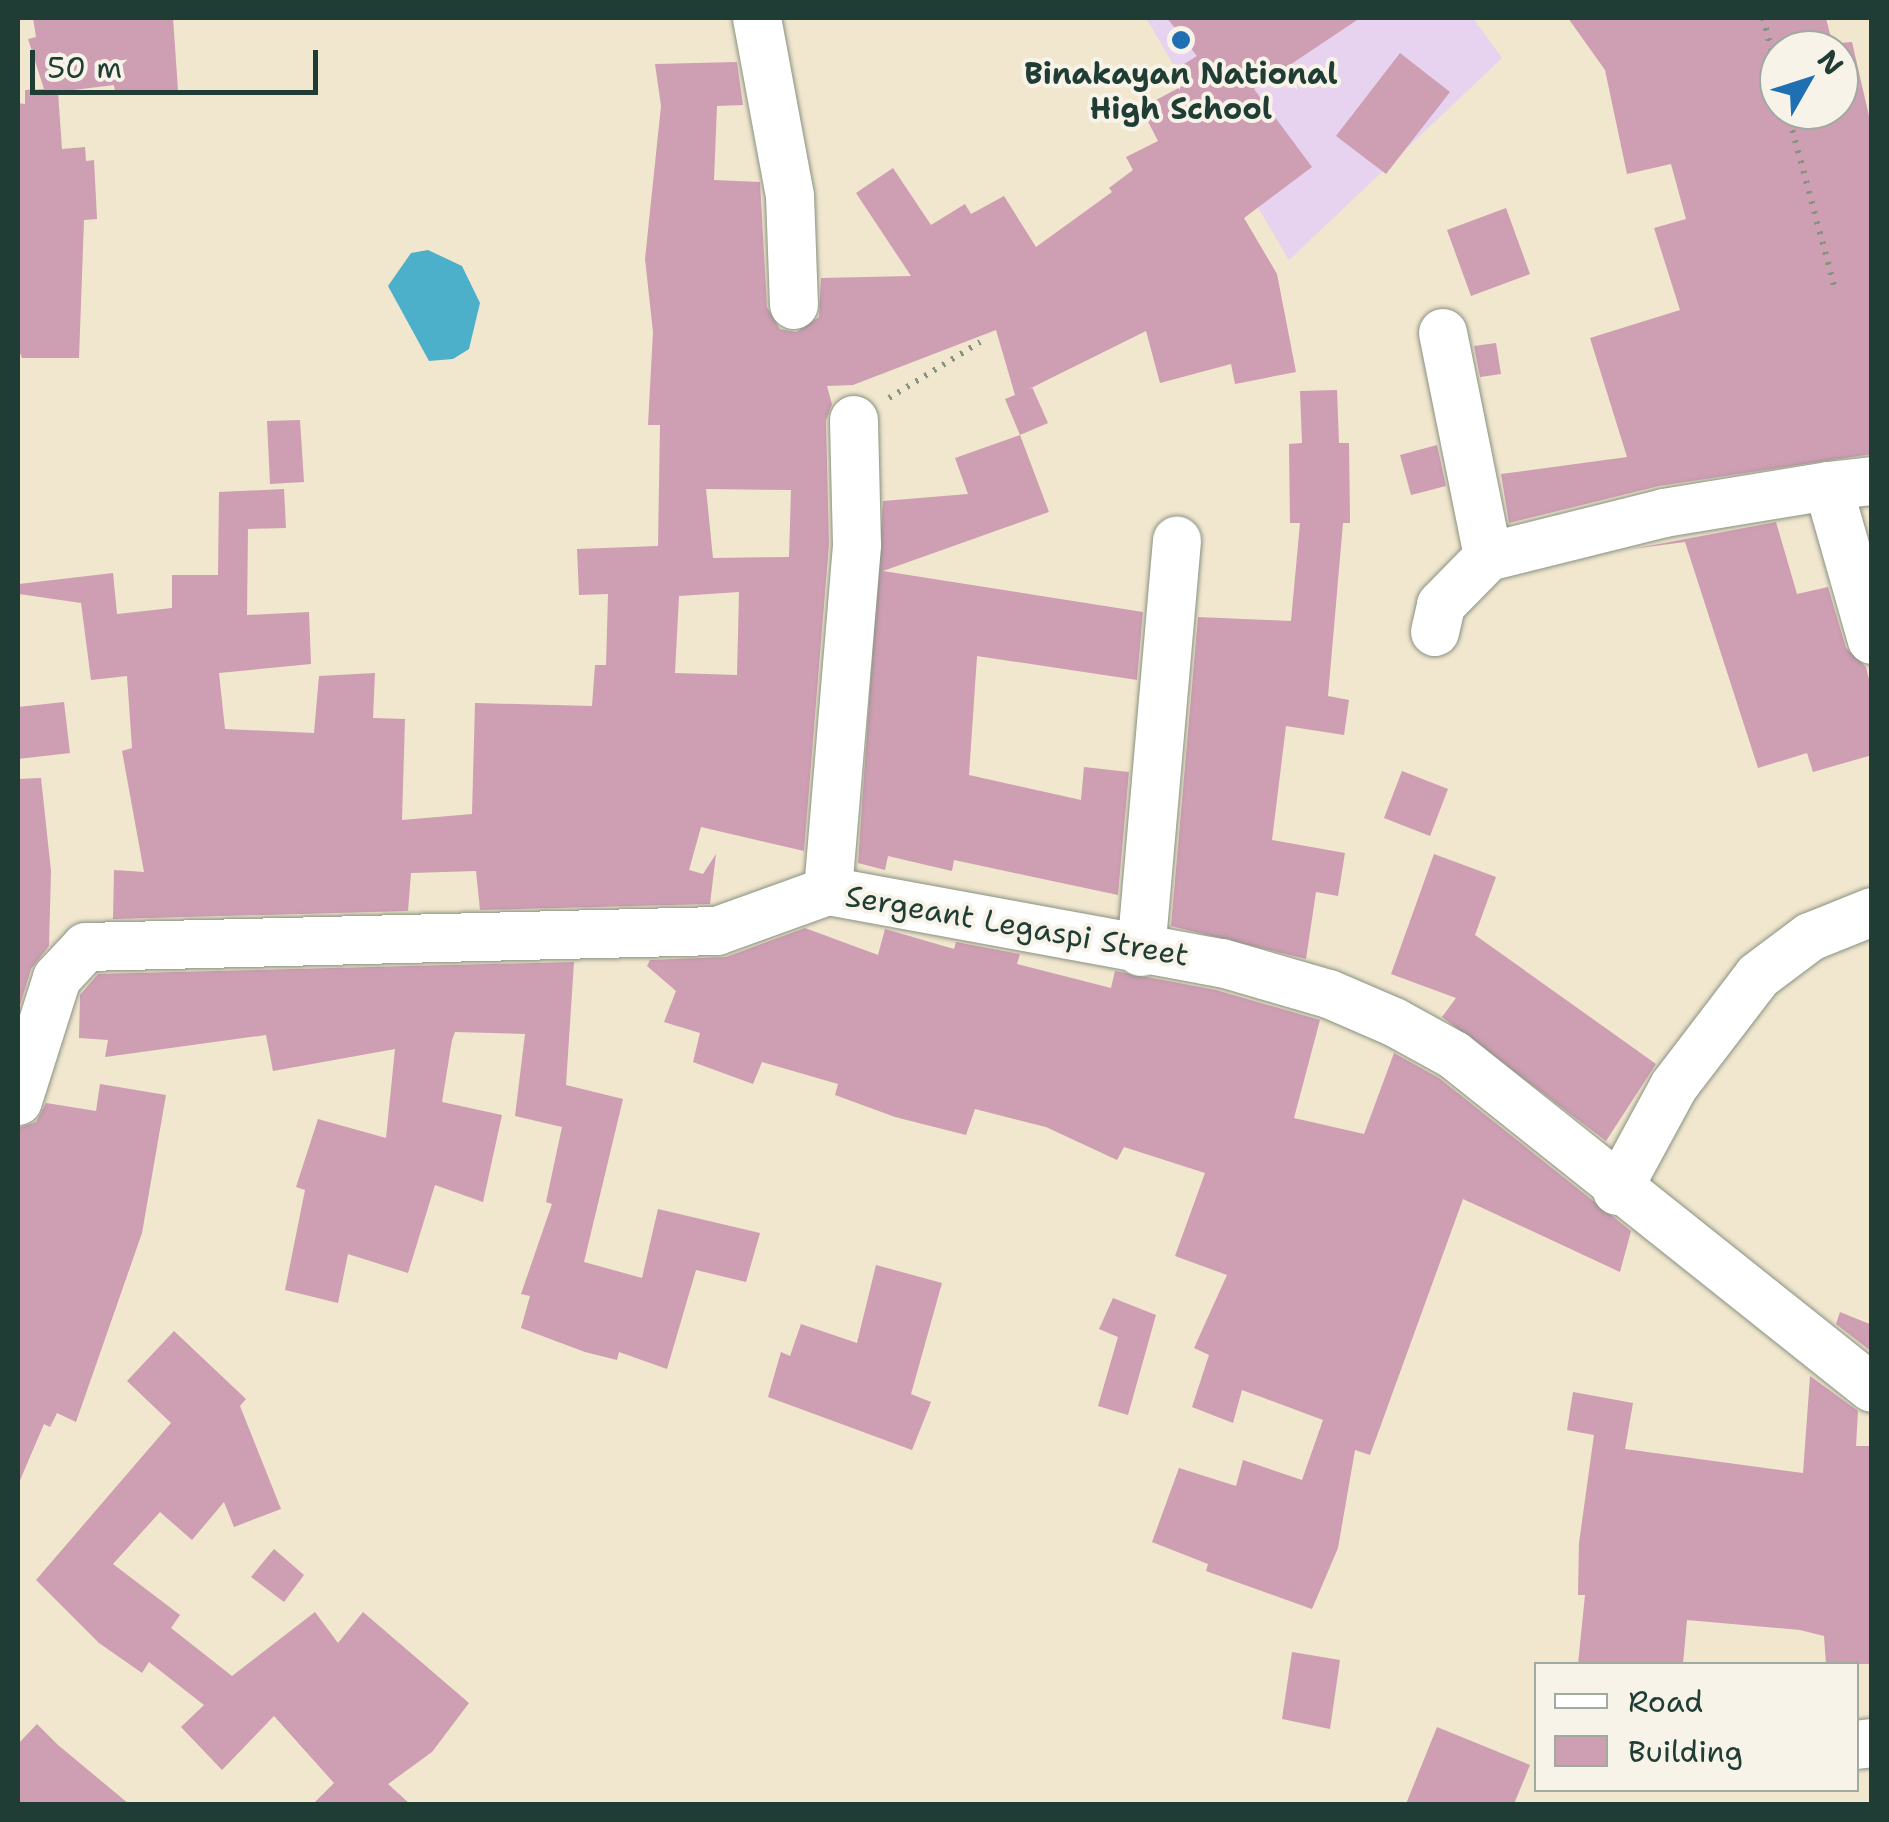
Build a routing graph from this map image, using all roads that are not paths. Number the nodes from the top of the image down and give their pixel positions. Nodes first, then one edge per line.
1 (757, 18) edge
2 (794, 306) dead end
3 (1442, 334) dead end
4 (854, 420) road end
5 (1850, 483) edge
6 (1177, 542) dead end
7 (1488, 557) junction
8 (1435, 632) dead end
9 (1872, 640) edge
10 (828, 892) junction
11 (1872, 912) edge
12 (1141, 952) junction
13 (18, 1101) edge
14 (1617, 1191) junction
15 (1872, 1388) edge

1 - 2 street
3 - 7 street
4 - 10 street
5 - 7 street
5 - 9 street
6 - 12 street
7 - 8 street
10 - 12 street, Sergeant Legaspi Street
10 - 13 street, Sergeant Legaspi Street
11 - 14 street
12 - 14 street, Sergeant Legaspi Street
14 - 15 street, Sergeant Legaspi Street

